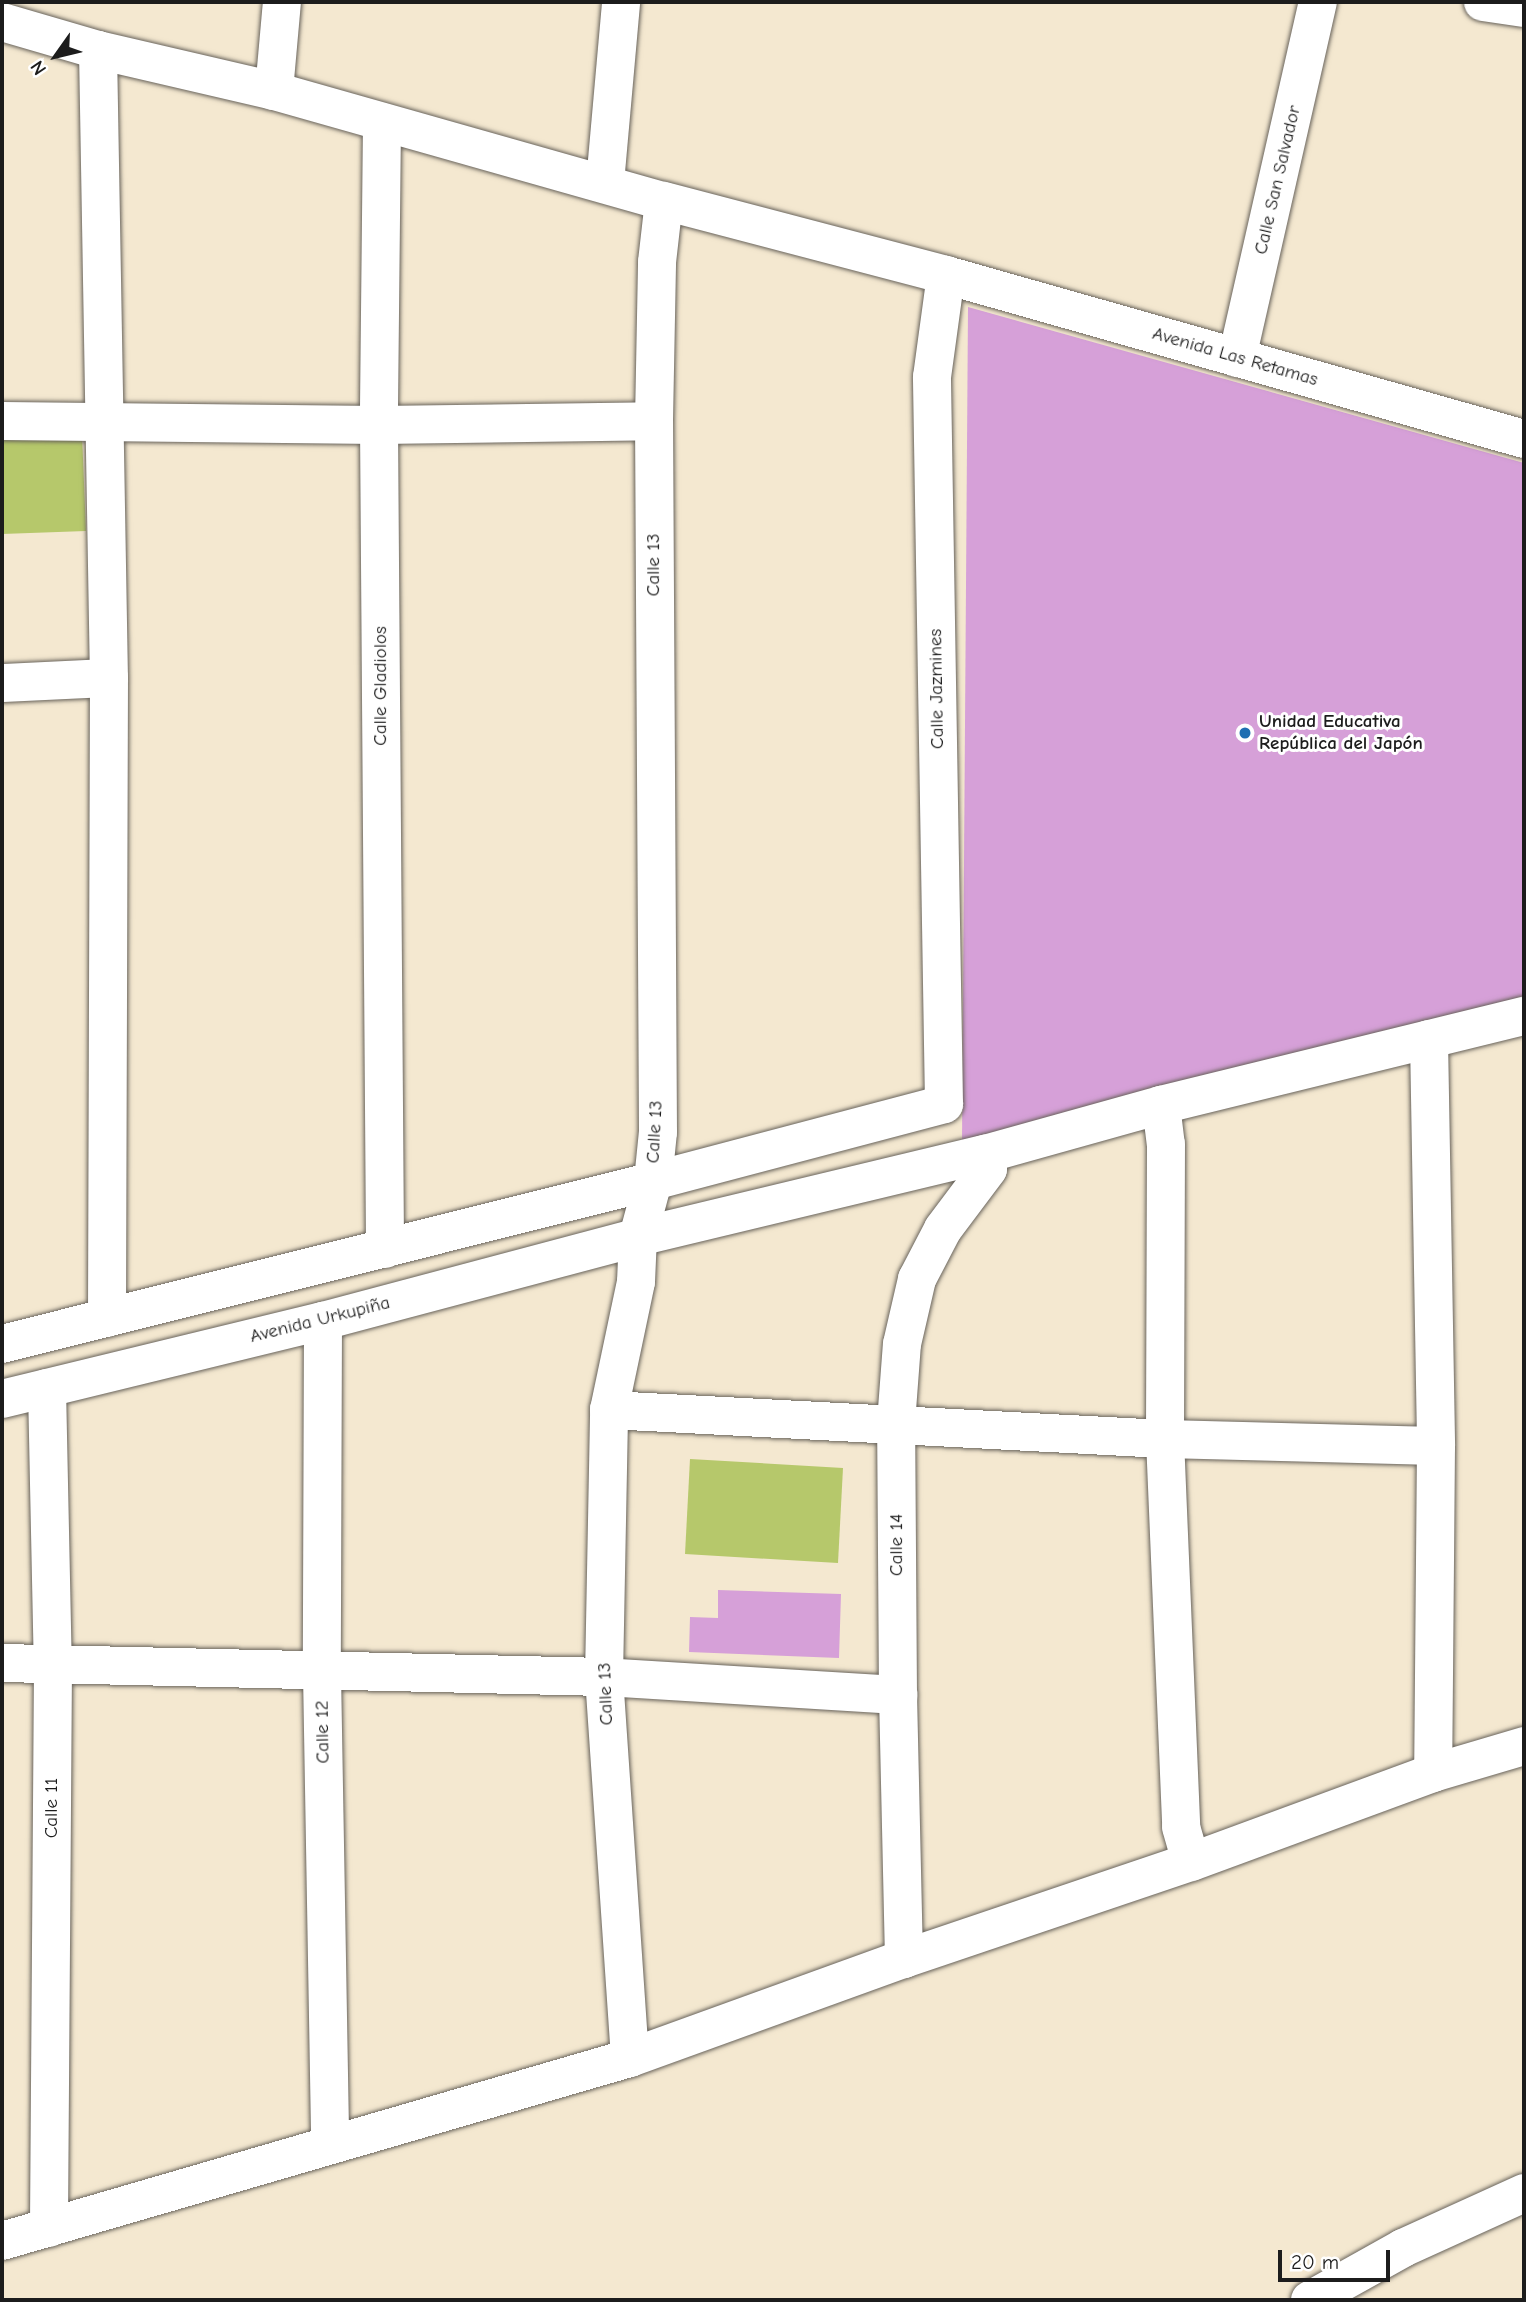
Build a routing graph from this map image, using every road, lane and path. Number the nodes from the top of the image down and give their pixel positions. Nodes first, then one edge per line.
1 (282, 2) edge
2 (621, 2) edge
3 (1318, 2) edge
4 (1483, 2) edge
5 (1524, 8) edge
6 (2, 22) edge
7 (98, 50) junction
8 (274, 91) junction
9 (383, 122) junction
10 (606, 183) junction
11 (664, 201) junction
12 (946, 275) junction
13 (1237, 358) junction
14 (103, 420) junction
15 (2, 421) edge
16 (654, 421) junction
17 (379, 425) junction
18 (1524, 439) edge
19 (109, 678) junction
20 (2, 683) edge
21 (1524, 1016) edge
22 (1429, 1040) junction
23 (1161, 1105) junction
24 (985, 1154) junction
25 (653, 1181) junction
26 (638, 1237) junction
27 (385, 1249) junction
28 (107, 1318) junction
29 (323, 1321) junction
30 (2, 1344) edge
31 (47, 1388) junction
32 (2, 1399) edge
33 (609, 1410) junction
34 (896, 1423) junction
35 (1165, 1439) junction
36 (1436, 1446) junction
37 (2, 1663) edge
38 (53, 1666) junction
39 (322, 1673) junction
40 (604, 1677) junction
41 (898, 1695) junction
42 (1524, 1745) edge
43 (1433, 1773) junction
44 (1191, 1862) junction
45 (904, 1959) junction
46 (631, 2058) junction
47 (330, 2144) junction
48 (1524, 2193) edge
49 (49, 2228) junction
50 (2, 2241) edge
51 (1310, 2300) edge

1 - 8 street
2 - 10 street
3 - 13 street, Calle San Salvador
4 - 5 street
6 - 7 street, Avenida Las Retamas
7 - 8 street, Avenida Las Retamas
7 - 14 street
8 - 9 street, Avenida Las Retamas
9 - 10 street, Avenida Las Retamas
9 - 17 street, Calle Gladiolos
10 - 11 street, Avenida Las Retamas
11 - 12 street, Avenida Las Retamas
11 - 16 street, Calle 13
12 - 13 street, Avenida Las Retamas
12 - 25 street, Calle Jazmines
13 - 18 street, Avenida Las Retamas
14 - 15 street
14 - 17 street
14 - 19 street
16 - 17 street
16 - 25 street, Calle 13
17 - 27 street, Calle Gladiolos
19 - 20 street
19 - 28 street
21 - 22 street, Avenida Urkupiña
22 - 23 street, Avenida Urkupiña
22 - 36 street
23 - 24 street, Avenida Urkupiña
23 - 35 street
24 - 26 street, Avenida Urkupiña
24 - 34 street, Calle 14
25 - 26 street, Calle 13
25 - 27 street
26 - 29 street, Avenida Urkupiña
26 - 33 street, Calle 13
27 - 28 street
28 - 30 street
29 - 31 street, Avenida Urkupiña
29 - 39 street, Calle 12
31 - 32 street, Avenida Urkupiña
31 - 38 street, Calle 11
33 - 34 street
33 - 40 street, Calle 13
34 - 35 street
34 - 41 street, Calle 14
35 - 36 street
35 - 44 street
36 - 43 street
37 - 38 street
38 - 39 street
38 - 49 street, Calle 11
39 - 40 street
39 - 47 street, Calle 12
40 - 41 street
40 - 46 street, Calle 13
41 - 45 street, Calle 14
42 - 43 street
43 - 44 street
44 - 45 street
45 - 46 street
46 - 47 street
47 - 49 street
48 - 51 street
49 - 50 street

